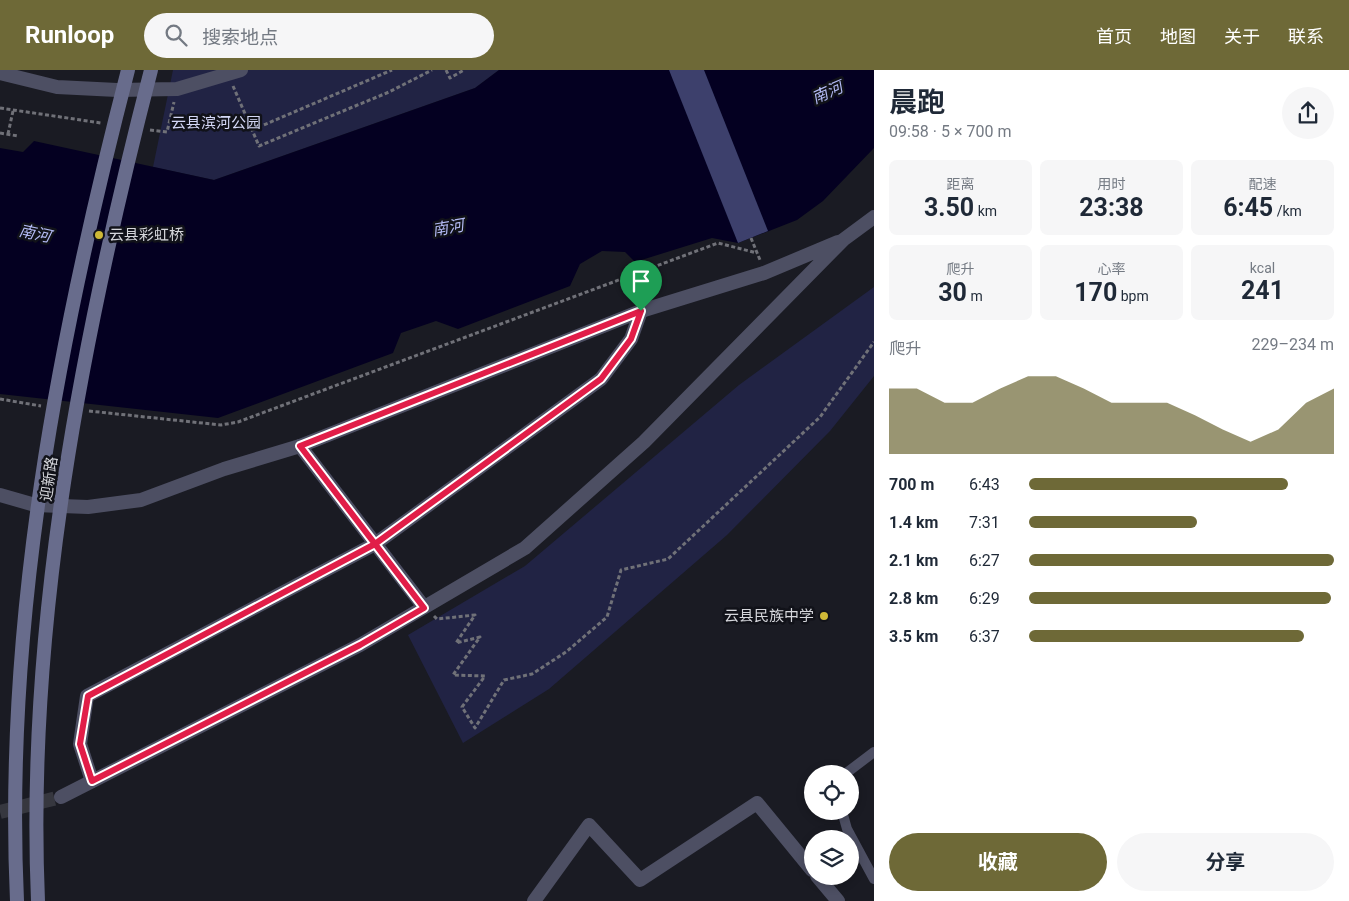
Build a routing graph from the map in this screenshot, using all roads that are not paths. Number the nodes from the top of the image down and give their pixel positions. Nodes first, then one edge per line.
1 (128, 70) edge
2 (151, 70) edge
3 (235, 72) edge
4 (0, 73) edge
5 (874, 217) edge
6 (843, 240) junction
7 (641, 311) junction
8 (300, 446) junction
9 (0, 495) edge
10 (375, 544) junction
11 (424, 608) junction
12 (874, 752) edge
13 (857, 765) edge
14 (92, 781) junction
15 (61, 797) tunnel mouth
16 (844, 820) edge
17 (804, 860) edge
18 (874, 879) edge
19 (825, 885) edge
20 (17, 901) edge
21 (38, 901) edge
22 (534, 901) edge
23 (838, 901) edge

1 - 20 main road, 迎新路
2 - 21 main road, 迎新路
3 - 4 street
5 - 6 street
6 - 7 street
6 - 11 street
7 - 8 street
7 - 10 street
8 - 9 street
8 - 10 street
10 - 11 street
10 - 14 street
11 - 14 street
12 - 13 lane
14 - 15 street
16 - 18 lane
17 - 22 street
19 - 23 street

